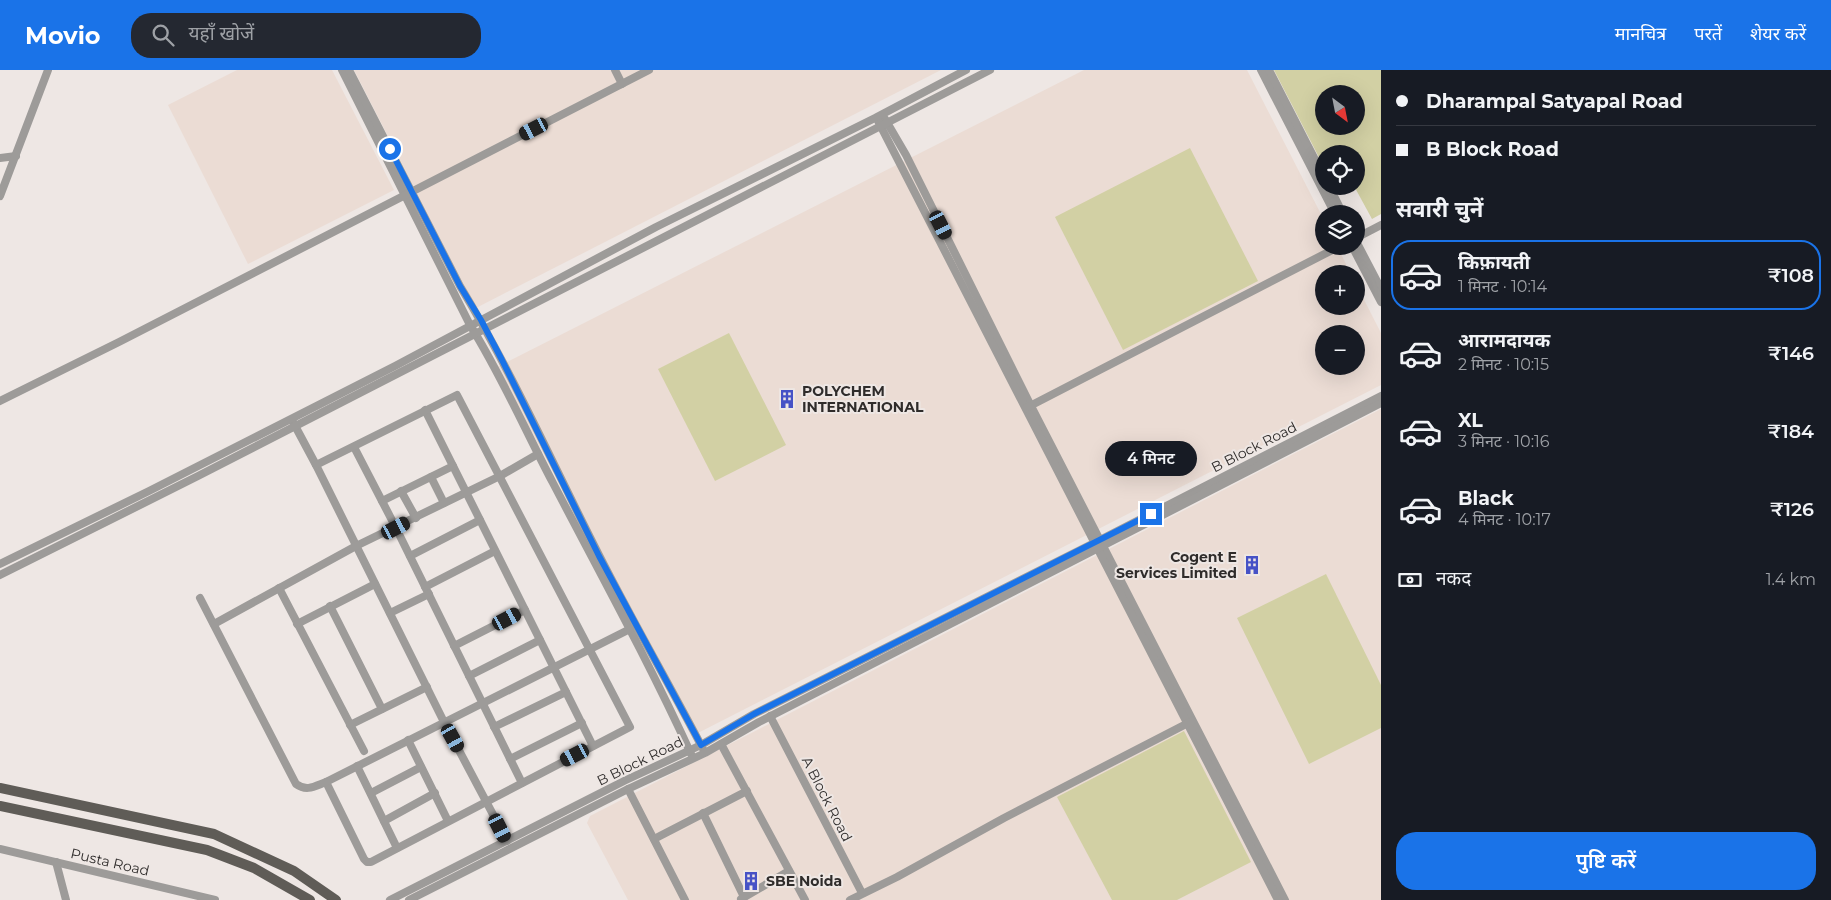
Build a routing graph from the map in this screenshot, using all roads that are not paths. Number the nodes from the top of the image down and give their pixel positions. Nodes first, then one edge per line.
1 (48, 70) edge
2 (342, 70) edge
3 (349, 70) edge
4 (615, 70) edge
5 (649, 70) edge
6 (966, 70) edge
7 (990, 70) edge
8 (1261, 70) edge
9 (1269, 70) edge
10 (622, 84) junction
11 (879, 116) junction
12 (883, 124) junction
13 (16, 156) junction
14 (0, 158) edge
15 (1315, 159) edge
16 (409, 194) junction
17 (0, 196) edge
18 (1330, 205) edge
19 (1381, 225) edge
20 (1365, 234) edge
21 (1323, 255) edge
22 (1357, 255) edge
23 (1364, 255) edge
24 (1381, 289) edge
25 (1381, 302) edge
26 (482, 324) junction
27 (470, 325) junction
28 (475, 333) junction
29 (1381, 396) edge
30 (0, 401) edge
31 (1381, 403) edge
32 (1028, 407) junction
33 (425, 410) junction
34 (293, 422) junction
35 (354, 447) junction
36 (538, 454) junction
37 (316, 465) junction
38 (453, 466) junction
39 (500, 476) junction
40 (431, 477) junction
41 (402, 491) junction
42 (466, 492) junction
43 (382, 501) junction
44 (444, 503) junction
45 (416, 518) junction
46 (480, 520) junction
47 (396, 528) junction
48 (1098, 545) junction
49 (356, 546) junction
50 (495, 550) junction
51 (410, 556) junction
52 (0, 564) edge
53 (0, 575) edge
54 (375, 584) junction
55 (279, 588) junction
56 (427, 590) junction
57 (200, 598) dead end
58 (330, 606) junction
59 (525, 610) junction
60 (390, 613) junction
61 (214, 624) junction
62 (297, 624) junction
63 (630, 629) junction
64 (540, 640) junction
65 (454, 646) junction
66 (589, 648) junction
67 (553, 666) junction
68 (469, 676) junction
69 (427, 687) junction
70 (566, 692) junction
71 (482, 702) junction
72 (382, 708) junction
73 (770, 716) junction
74 (444, 722) junction
75 (1190, 722) junction
76 (582, 723) junction
77 (350, 725) junction
78 (494, 727) junction
79 (408, 740) junction
80 (721, 744) junction
81 (593, 746) junction
82 (703, 749) junction
83 (364, 751) dead end
84 (691, 754) junction
85 (510, 758) junction
86 (357, 766) junction
87 (421, 767) junction
88 (326, 782) junction
89 (522, 783) junction
90 (0, 788) edge
91 (628, 788) junction
92 (747, 791) junction
93 (371, 793) junction
94 (435, 793) junction
95 (487, 801) junction
96 (0, 806) edge
97 (703, 813) junction
98 (384, 821) junction
99 (448, 821) junction
100 (654, 839) junction
101 (507, 841) junction
102 (397, 848) junction
103 (0, 849) edge
104 (56, 862) junction
105 (789, 871) junction
106 (862, 894) junction
107 (741, 899) edge
108 (66, 900) edge
109 (214, 900) edge
110 (310, 900) edge
111 (336, 900) edge
112 (390, 900) edge
113 (409, 900) edge
114 (685, 900) edge
115 (805, 900) edge
116 (850, 900) edge
117 (1278, 900) edge
118 (1285, 900) edge

1 - 13 street
2 - 16 street
3 - 16 street
4 - 10 street
5 - 10 street
6 - 11 street
7 - 12 street
8 - 18 street
9 - 15 street
10 - 16 street
11 - 12 street
11 - 26 street
12 - 26 street
12 - 32 street
13 - 14 street
13 - 17 street
16 - 26 street
16 - 27 street
16 - 30 street
19 - 20 street
21 - 32 street
22 - 25 street
23 - 24 street
26 - 27 street
26 - 28 street
26 - 82 street
27 - 28 street
27 - 34 street
28 - 34 street
28 - 36 street
29 - 48 street, B Block Road
31 - 48 street, B Block Road
32 - 48 street
33 - 35 street
33 - 38 street
33 - 39 street
34 - 37 street
34 - 52 street
34 - 53 street
35 - 37 street
35 - 43 street
36 - 39 street
36 - 63 street
37 - 49 street
38 - 40 street
38 - 42 street
39 - 42 street
39 - 66 street
40 - 41 street
40 - 44 street
41 - 43 street
41 - 45 street
42 - 44 street
42 - 46 street
43 - 47 street
44 - 45 street
45 - 47 street
46 - 50 street
46 - 51 street
47 - 49 street
47 - 51 street
48 - 73 street, B Block Road
48 - 75 street
48 - 82 street, B Block Road
49 - 54 street
49 - 55 street
50 - 56 street
50 - 59 street
51 - 56 street
54 - 58 street
54 - 60 street
55 - 61 street
55 - 62 street
56 - 60 street
56 - 65 street
57 - 61 street
58 - 62 street
58 - 72 street
59 - 64 street
59 - 65 street
60 - 69 street
61 - 88 street
62 - 77 street
63 - 66 street
63 - 84 street
64 - 67 street
64 - 68 street
65 - 68 street
66 - 67 street
66 - 81 street
67 - 70 street
67 - 71 street
68 - 71 street
69 - 72 street
69 - 74 street
70 - 76 street
70 - 78 street
71 - 74 street
71 - 78 street
72 - 77 street
73 - 80 street, B Block Road
73 - 106 street, A Block Road
74 - 79 street
74 - 95 street
75 - 106 street
75 - 117 street
75 - 118 street
76 - 81 street
76 - 85 street
77 - 83 street
78 - 85 street
79 - 86 street
79 - 87 street
80 - 82 street, B Block Road
80 - 92 street
81 - 89 street
82 - 84 street, B Block Road
84 - 91 street, B Block Road
84 - 101 street, B Block Road
85 - 89 street
86 - 88 street
86 - 93 street
87 - 93 street
87 - 94 street
88 - 102 street
89 - 95 street
90 - 111 main road
91 - 100 street
91 - 113 street, B Block Road
92 - 97 street
92 - 105 street
93 - 98 street
94 - 98 street
94 - 99 street
95 - 99 street
95 - 101 street
96 - 110 main road
97 - 100 street
97 - 107 street
98 - 102 street
99 - 102 street
100 - 114 street
101 - 112 street, B Block Road
103 - 104 street, Pusta Road
104 - 108 street
104 - 109 street, Pusta Road
105 - 107 street
105 - 115 street
106 - 116 street

